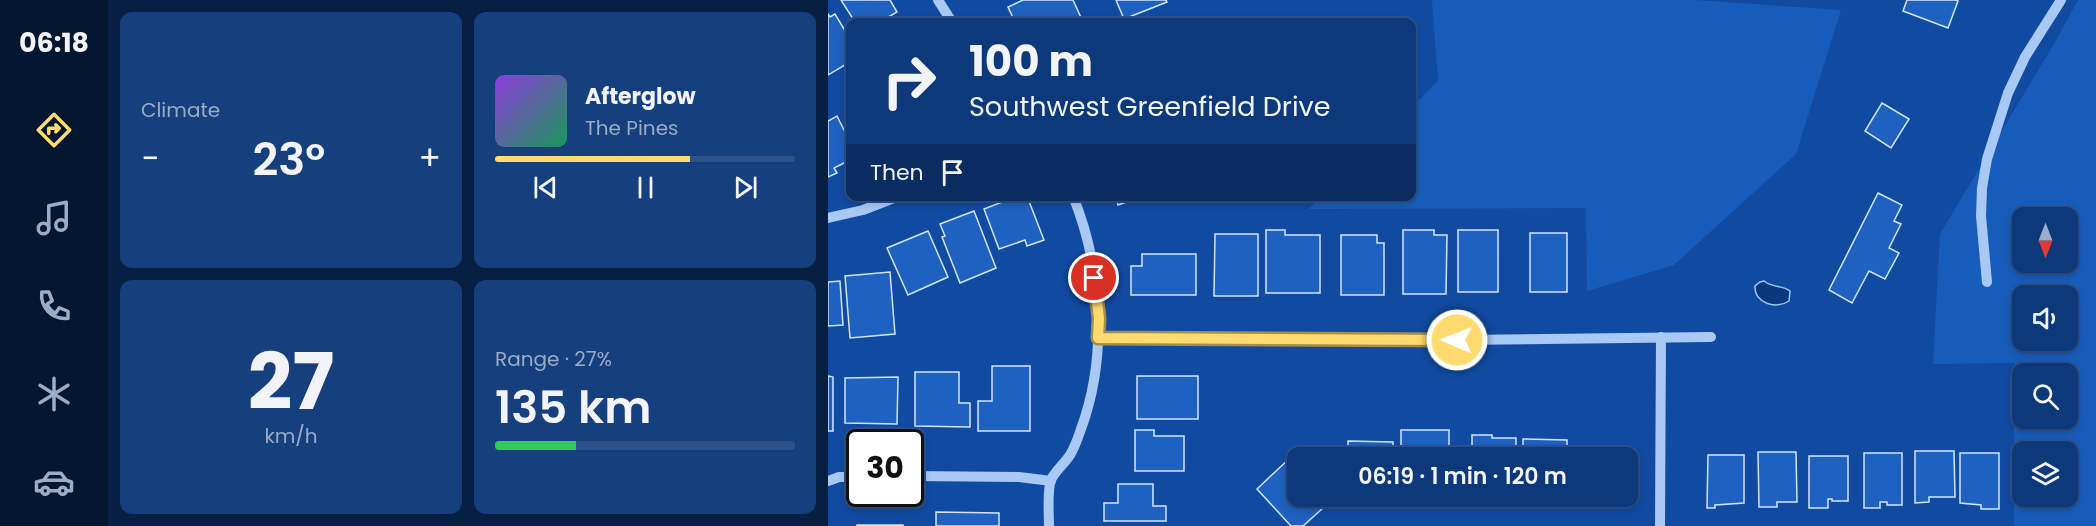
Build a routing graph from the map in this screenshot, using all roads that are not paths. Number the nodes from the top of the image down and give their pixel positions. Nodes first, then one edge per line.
1 (938, 0) edge
2 (2061, 0) edge
3 (949, 18) edge
4 (886, 201) edge
5 (1075, 201) edge
6 (828, 218) edge
7 (1987, 282) dead end
8 (1661, 337) junction
9 (1712, 337) dead end
10 (1098, 338) junction
11 (924, 476) edge
12 (846, 477) edge
13 (828, 481) edge
14 (1051, 481) junction
15 (1049, 526) edge
16 (1660, 526) edge

1 - 3 street
2 - 7 street
4 - 6 street
5 - 10 street
8 - 9 street
8 - 10 street
8 - 16 street
10 - 14 street
11 - 14 street
12 - 13 street
14 - 15 street

